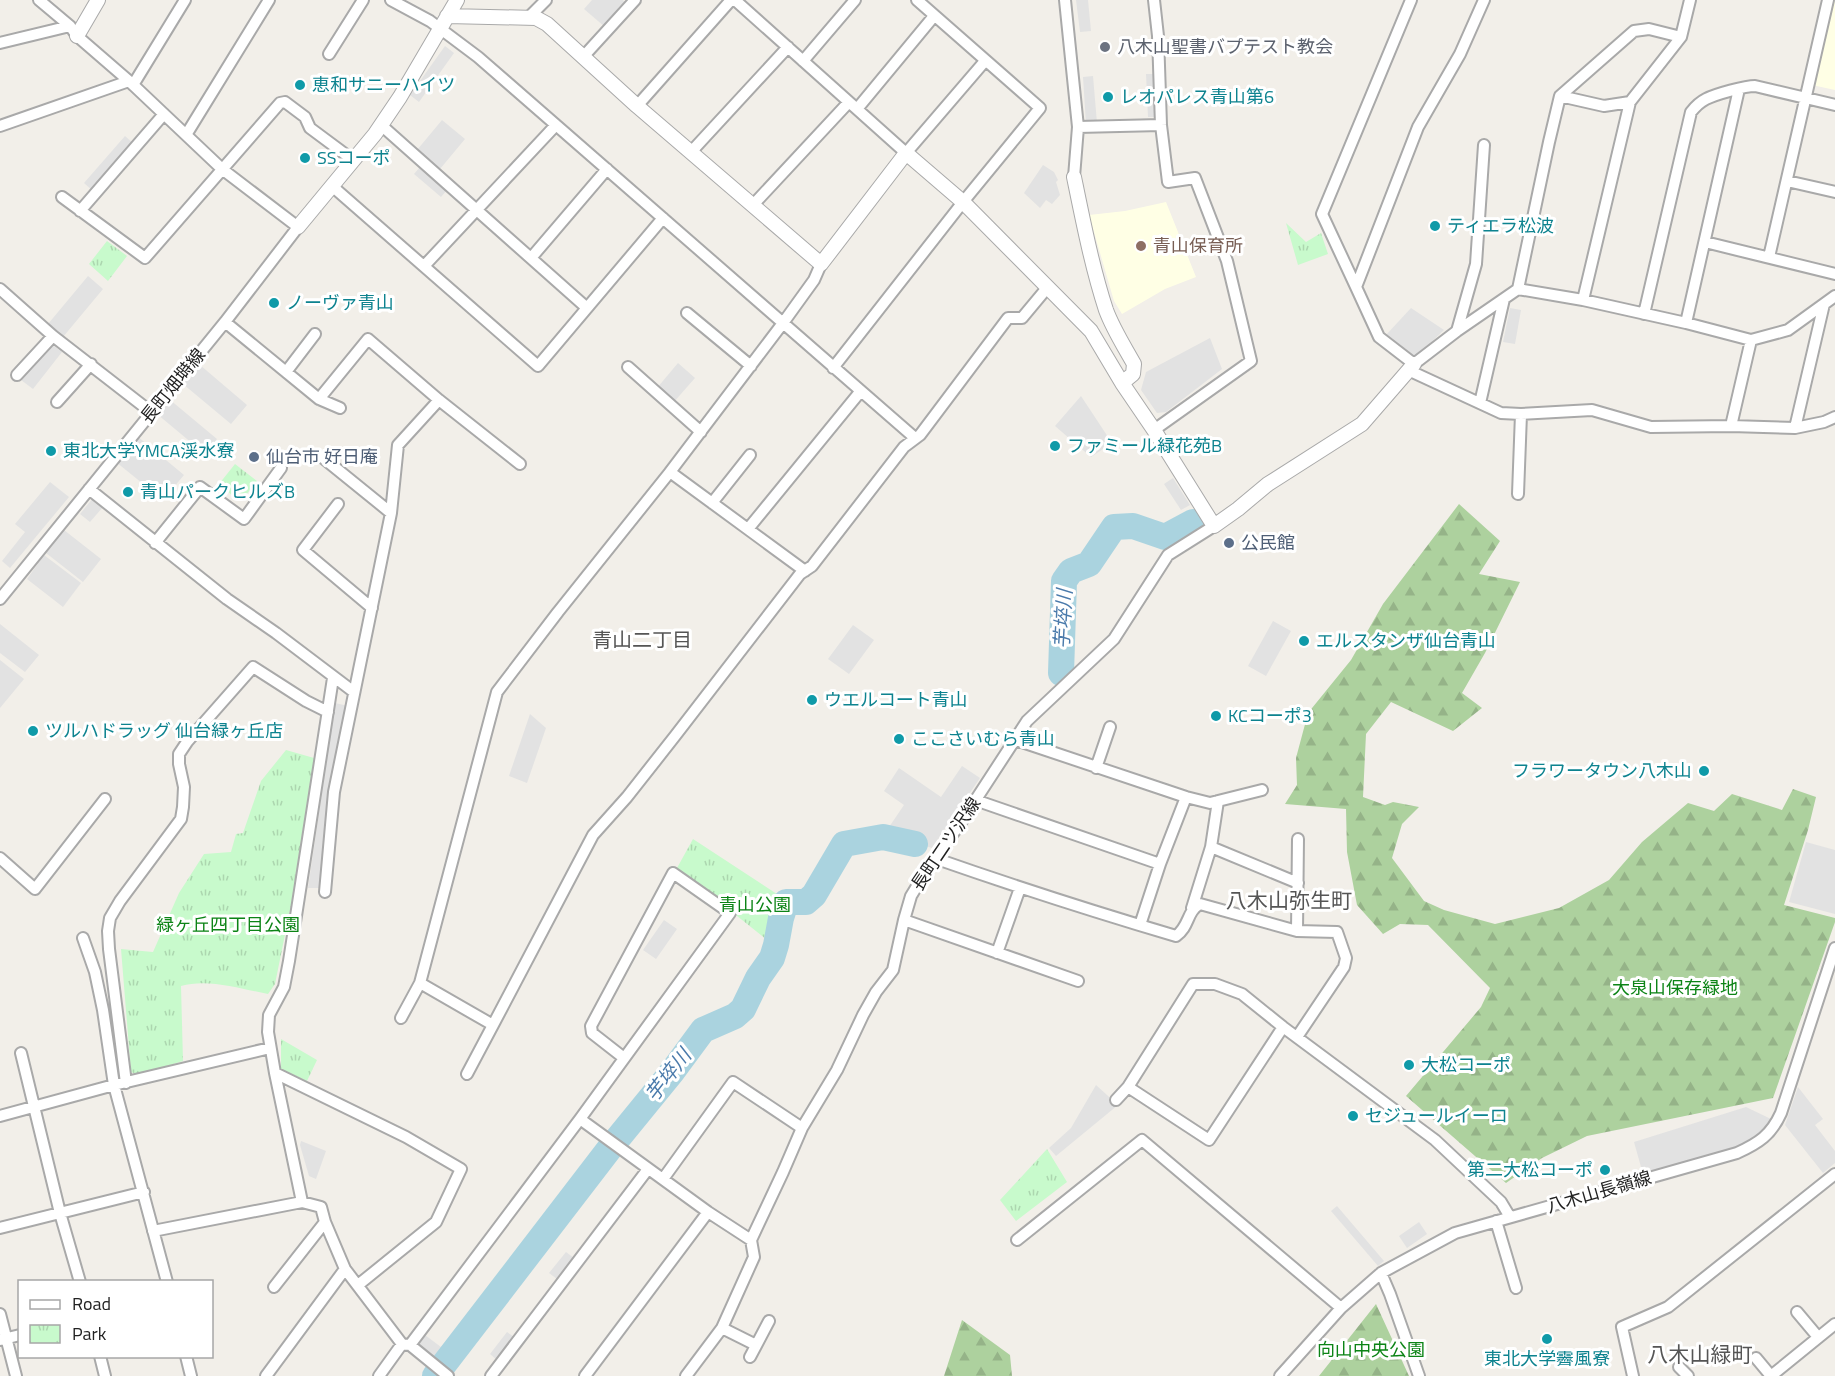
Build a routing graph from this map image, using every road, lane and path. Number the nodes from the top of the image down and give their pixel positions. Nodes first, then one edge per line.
1 (39, 0) edge
2 (98, 0) edge
3 (185, 0) edge
4 (269, 0) edge
5 (363, 0) edge
6 (391, 0) edge
7 (457, 0) edge
8 (546, 0) edge
9 (635, 0) edge
10 (733, 0) edge
11 (855, 0) edge
12 (917, 0) edge
13 (1065, 0) edge
14 (1154, 0) edge
15 (1412, 0) edge
16 (1484, 0) edge
17 (1690, 0) edge
18 (1828, 0) edge
19 (447, 16) junction
20 (934, 16) junction
21 (528, 18) junction
22 (439, 29) junction
23 (74, 31) junction
24 (1681, 37) junction
25 (0, 43) edge
26 (788, 47) junction
27 (328, 54) dead end
28 (583, 57) junction
29 (803, 61) junction
30 (985, 61) junction
31 (131, 83) junction
32 (1739, 89) junction
33 (1560, 96) junction
34 (1806, 98) junction
35 (1630, 102) junction
36 (1835, 105) edge
37 (637, 106) junction
38 (853, 106) junction
39 (164, 114) junction
40 (556, 124) junction
41 (381, 125) junction
42 (1161, 125) junction
43 (0, 126) edge
44 (1078, 127) junction
45 (186, 135) junction
46 (1484, 145) dead end
47 (691, 152) junction
48 (906, 153) junction
49 (353, 160) junction
50 (222, 169) junction
51 (607, 169) junction
52 (1074, 177) joint
53 (1787, 181) junction
54 (332, 186) junction
55 (1835, 192) edge
56 (62, 197) dead end
57 (963, 202) junction
58 (753, 205) junction
59 (477, 208) junction
60 (81, 211) junction
61 (663, 218) junction
62 (298, 227) junction
63 (1705, 242) junction
64 (1769, 257) junction
65 (531, 258) junction
66 (821, 264) junction
67 (425, 265) junction
68 (1835, 274) edge
69 (1356, 286) junction
70 (1047, 288) junction
71 (0, 289) edge
72 (1518, 289) junction
73 (1835, 296) edge
74 (1504, 299) junction
75 (1583, 300) junction
76 (1824, 304) junction
77 (587, 308) junction
78 (687, 313) dead end
79 (1644, 314) junction
80 (225, 322) junction
81 (783, 323) junction
82 (1686, 323) junction
83 (1457, 331) junction
84 (315, 334) dead end
85 (53, 336) junction
86 (1751, 340) junction
87 (91, 364) junction
88 (751, 366) junction
89 (1411, 367) junction
90 (628, 368) dead end
91 (833, 368) junction
92 (286, 372) junction
93 (17, 375) dead end
94 (1122, 383) junction
95 (860, 392) junction
96 (320, 399) junction
97 (439, 400) junction
98 (57, 402) dead end
99 (1480, 403) junction
100 (340, 408) dead end
101 (151, 412) junction
102 (1521, 414) junction
103 (1835, 417) edge
104 (1731, 426) junction
105 (1796, 429) junction
106 (1154, 430) junction
107 (700, 432) junction
108 (915, 438) junction
109 (750, 455) dead end
110 (322, 457) dead end
111 (520, 464) dead end
112 (281, 468) dead end
113 (670, 472) junction
114 (89, 489) junction
115 (1518, 494) dead end
116 (712, 503) junction
117 (338, 504) dead end
118 (391, 513) junction
119 (1214, 526) junction
120 (748, 529) junction
121 (154, 543) junction
122 (805, 571) junction
123 (0, 599) edge
124 (372, 608) junction
125 (333, 678) junction
126 (354, 692) junction
127 (328, 711) junction
128 (1110, 727) dead end
129 (1016, 740) junction
130 (1096, 768) junction
131 (1262, 789) dead end
132 (1186, 797) junction
133 (105, 799) dead end
134 (975, 800) junction
135 (1218, 801) junction
136 (1298, 839) dead end
137 (1211, 847) junction
138 (0, 858) edge
139 (934, 858) junction
140 (1160, 864) junction
141 (1298, 883) junction
142 (1020, 888) junction
143 (325, 892) dead end
144 (1192, 908) junction
145 (904, 920) junction
146 (1140, 926) junction
147 (1297, 930) junction
148 (82, 938) dead end
149 (1835, 948) edge
150 (997, 953) junction
151 (1078, 981) dead end
152 (420, 983) junction
153 (401, 1018) dead end
154 (493, 1025) junction
155 (1283, 1027) junction
156 (1297, 1037) junction
157 (270, 1048) junction
158 (21, 1053) dead end
159 (624, 1058) junction
160 (275, 1073) junction
161 (467, 1074) dead end
162 (120, 1084) junction
163 (1128, 1087) junction
164 (1116, 1100) dead end
165 (35, 1106) junction
166 (0, 1116) edge
167 (580, 1119) junction
168 (802, 1128) junction
169 (648, 1169) junction
170 (1835, 1174) edge
171 (663, 1179) junction
172 (144, 1192) junction
173 (302, 1202) junction
174 (708, 1212) junction
175 (60, 1213) junction
176 (1510, 1217) junction
177 (1496, 1221) junction
178 (325, 1222) junction
179 (0, 1228) edge
180 (153, 1231) junction
181 (751, 1240) junction
182 (1017, 1240) dead end
183 (345, 1269) junction
184 (1381, 1273) junction
185 (80, 1280) edge
186 (166, 1280) edge
187 (358, 1285) junction
188 (274, 1287) dead end
189 (1516, 1288) dead end
190 (1341, 1308) junction
191 (1797, 1312) dead end
192 (0, 1314) edge
193 (770, 1321) dead end
194 (1835, 1324) edge
195 (723, 1328) junction
196 (18, 1335) edge
197 (1818, 1337) junction
198 (3, 1339) edge
199 (406, 1345) junction
200 (756, 1345) junction
201 (750, 1357) dead end
202 (100, 1358) edge
203 (186, 1358) edge
204 (1756, 1358) dead end
205 (1679, 1367) dead end
206 (447, 1375) edge
207 (16, 1376) edge
208 (105, 1376) edge
209 (191, 1376) edge
210 (266, 1376) edge
211 (379, 1376) edge
212 (491, 1376) edge
213 (585, 1376) edge
214 (686, 1376) edge
215 (1280, 1376) edge
216 (1419, 1376) edge
217 (1634, 1376) edge
218 (1688, 1376) edge
219 (1771, 1376) edge

1 - 23 street
2 - 23 street
3 - 31 street
4 - 45 street
5 - 27 street
6 - 22 street
7 - 19 street
8 - 21 street
9 - 28 street
10 - 26 street
10 - 37 street
11 - 29 street
12 - 20 street
13 - 44 street
14 - 42 street
15 - 69 street
16 - 69 street
17 - 24 street
18 - 34 street
19 - 21 street
19 - 22 street
20 - 30 street
20 - 38 street
21 - 28 street
22 - 40 street
22 - 41 street
23 - 25 street
23 - 31 street
24 - 33 street
24 - 35 street
26 - 29 street
26 - 47 street
28 - 37 street
29 - 38 street
30 - 48 street
30 - 57 street
31 - 39 street
31 - 43 street
32 - 34 street
32 - 63 street
32 - 79 street
33 - 35 street
33 - 72 street
34 - 36 street
34 - 53 street
35 - 75 street
37 - 47 street
38 - 48 street
38 - 58 street
39 - 45 street
39 - 60 street
40 - 51 street
40 - 59 street
41 - 49 street
41 - 59 street
42 - 44 street
42 - 106 street
44 - 52 street
45 - 50 street
46 - 83 street
47 - 58 street
48 - 57 street
48 - 66 street
49 - 50 street
49 - 54 street
50 - 60 street
50 - 62 street
51 - 61 street
51 - 65 street
52 - 94 street
53 - 55 street
53 - 64 street
54 - 62 street
54 - 67 street
56 - 60 street
57 - 70 street
57 - 91 street
58 - 66 street
59 - 65 street
59 - 67 street
61 - 77 street
61 - 81 street
62 - 80 street, 長町畑塒線
63 - 64 street
63 - 82 street
64 - 68 street
65 - 77 street
66 - 81 street
67 - 77 street
69 - 89 street
70 - 94 street
70 - 108 street
71 - 85 street
72 - 74 street
72 - 75 street
73 - 76 street
74 - 83 street
74 - 99 street
75 - 79 street
76 - 86 street
76 - 105 street
78 - 88 street
79 - 82 street
80 - 92 street
80 - 101 street, 長町畑塒線
81 - 88 street
81 - 91 street
82 - 86 street
83 - 89 street
84 - 92 street
85 - 87 street
85 - 93 street
86 - 104 street
87 - 98 street
87 - 101 street
88 - 107 street
89 - 99 street
89 - 119 street
90 - 107 street
91 - 95 street
92 - 96 street
94 - 106 street
95 - 108 street
95 - 120 street
96 - 97 street
96 - 100 street
97 - 111 street
97 - 118 street
99 - 102 street
101 - 114 street, 長町畑塒線
102 - 104 street
102 - 115 street
103 - 105 street
104 - 105 street
106 - 119 street
107 - 113 street
108 - 122 street
109 - 116 street
110 - 118 street
112 - 121 street
113 - 116 street
113 - 152 street
114 - 121 street
114 - 123 street, 長町畑塒線
116 - 120 street
117 - 124 street
118 - 124 street
119 - 129 street, 長町二ツ沢線
120 - 122 street
121 - 125 street
122 - 154 street
124 - 126 street
125 - 126 street
125 - 127 street
126 - 143 street
127 - 157 street
127 - 162 street
128 - 130 street
129 - 130 street
129 - 134 street, 長町二ツ沢線
130 - 132 street
131 - 135 street
132 - 135 street
132 - 140 street
133 - 138 street
134 - 139 street, 長町二ツ沢線
134 - 140 street
135 - 137 street
136 - 141 street
137 - 141 street
137 - 144 street
139 - 142 street
139 - 145 street, 長町二ツ沢線
140 - 146 street
141 - 147 street
142 - 146 street
142 - 150 street
144 - 146 street
144 - 147 street
145 - 150 street
145 - 168 street, 長町二ツ沢線
147 - 156 street
148 - 162 street
149 - 176 street, 八木山長嶺線
150 - 151 street
152 - 153 street
152 - 154 street
154 - 161 street
155 - 156 street
155 - 163 street
155 - 163 street
156 - 176 street
157 - 160 street
157 - 162 street
158 - 165 street
159 - 159 street
159 - 167 street
160 - 173 street
160 - 187 street
162 - 165 street
162 - 172 street
163 - 164 street
165 - 166 street
165 - 175 street
167 - 169 street
167 - 199 street
168 - 171 street
168 - 181 street, 長町二ツ沢線
169 - 171 street
169 - 212 street
170 - 217 street
171 - 174 street
172 - 175 street
172 - 180 street
173 - 178 street
173 - 180 street
174 - 181 street
174 - 213 street
175 - 179 street
175 - 185 street
176 - 177 street, 八木山長嶺線
177 - 184 street, 八木山長嶺線
177 - 189 street
178 - 183 street
178 - 188 street
180 - 186 street
181 - 195 street, 長町二ツ沢線
182 - 190 street
183 - 187 street
183 - 210 street
184 - 190 street, 八木山長嶺線
184 - 216 street
187 - 199 street
190 - 215 street, 八木山長嶺線
191 - 197 street
192 - 198 street
193 - 200 street
194 - 197 street
195 - 200 street
195 - 214 street, 長町二ツ沢線
196 - 198 street
197 - 219 street
198 - 207 street
199 - 206 street
199 - 211 street
200 - 201 street
202 - 208 street
203 - 209 street
204 - 219 street
205 - 218 street

